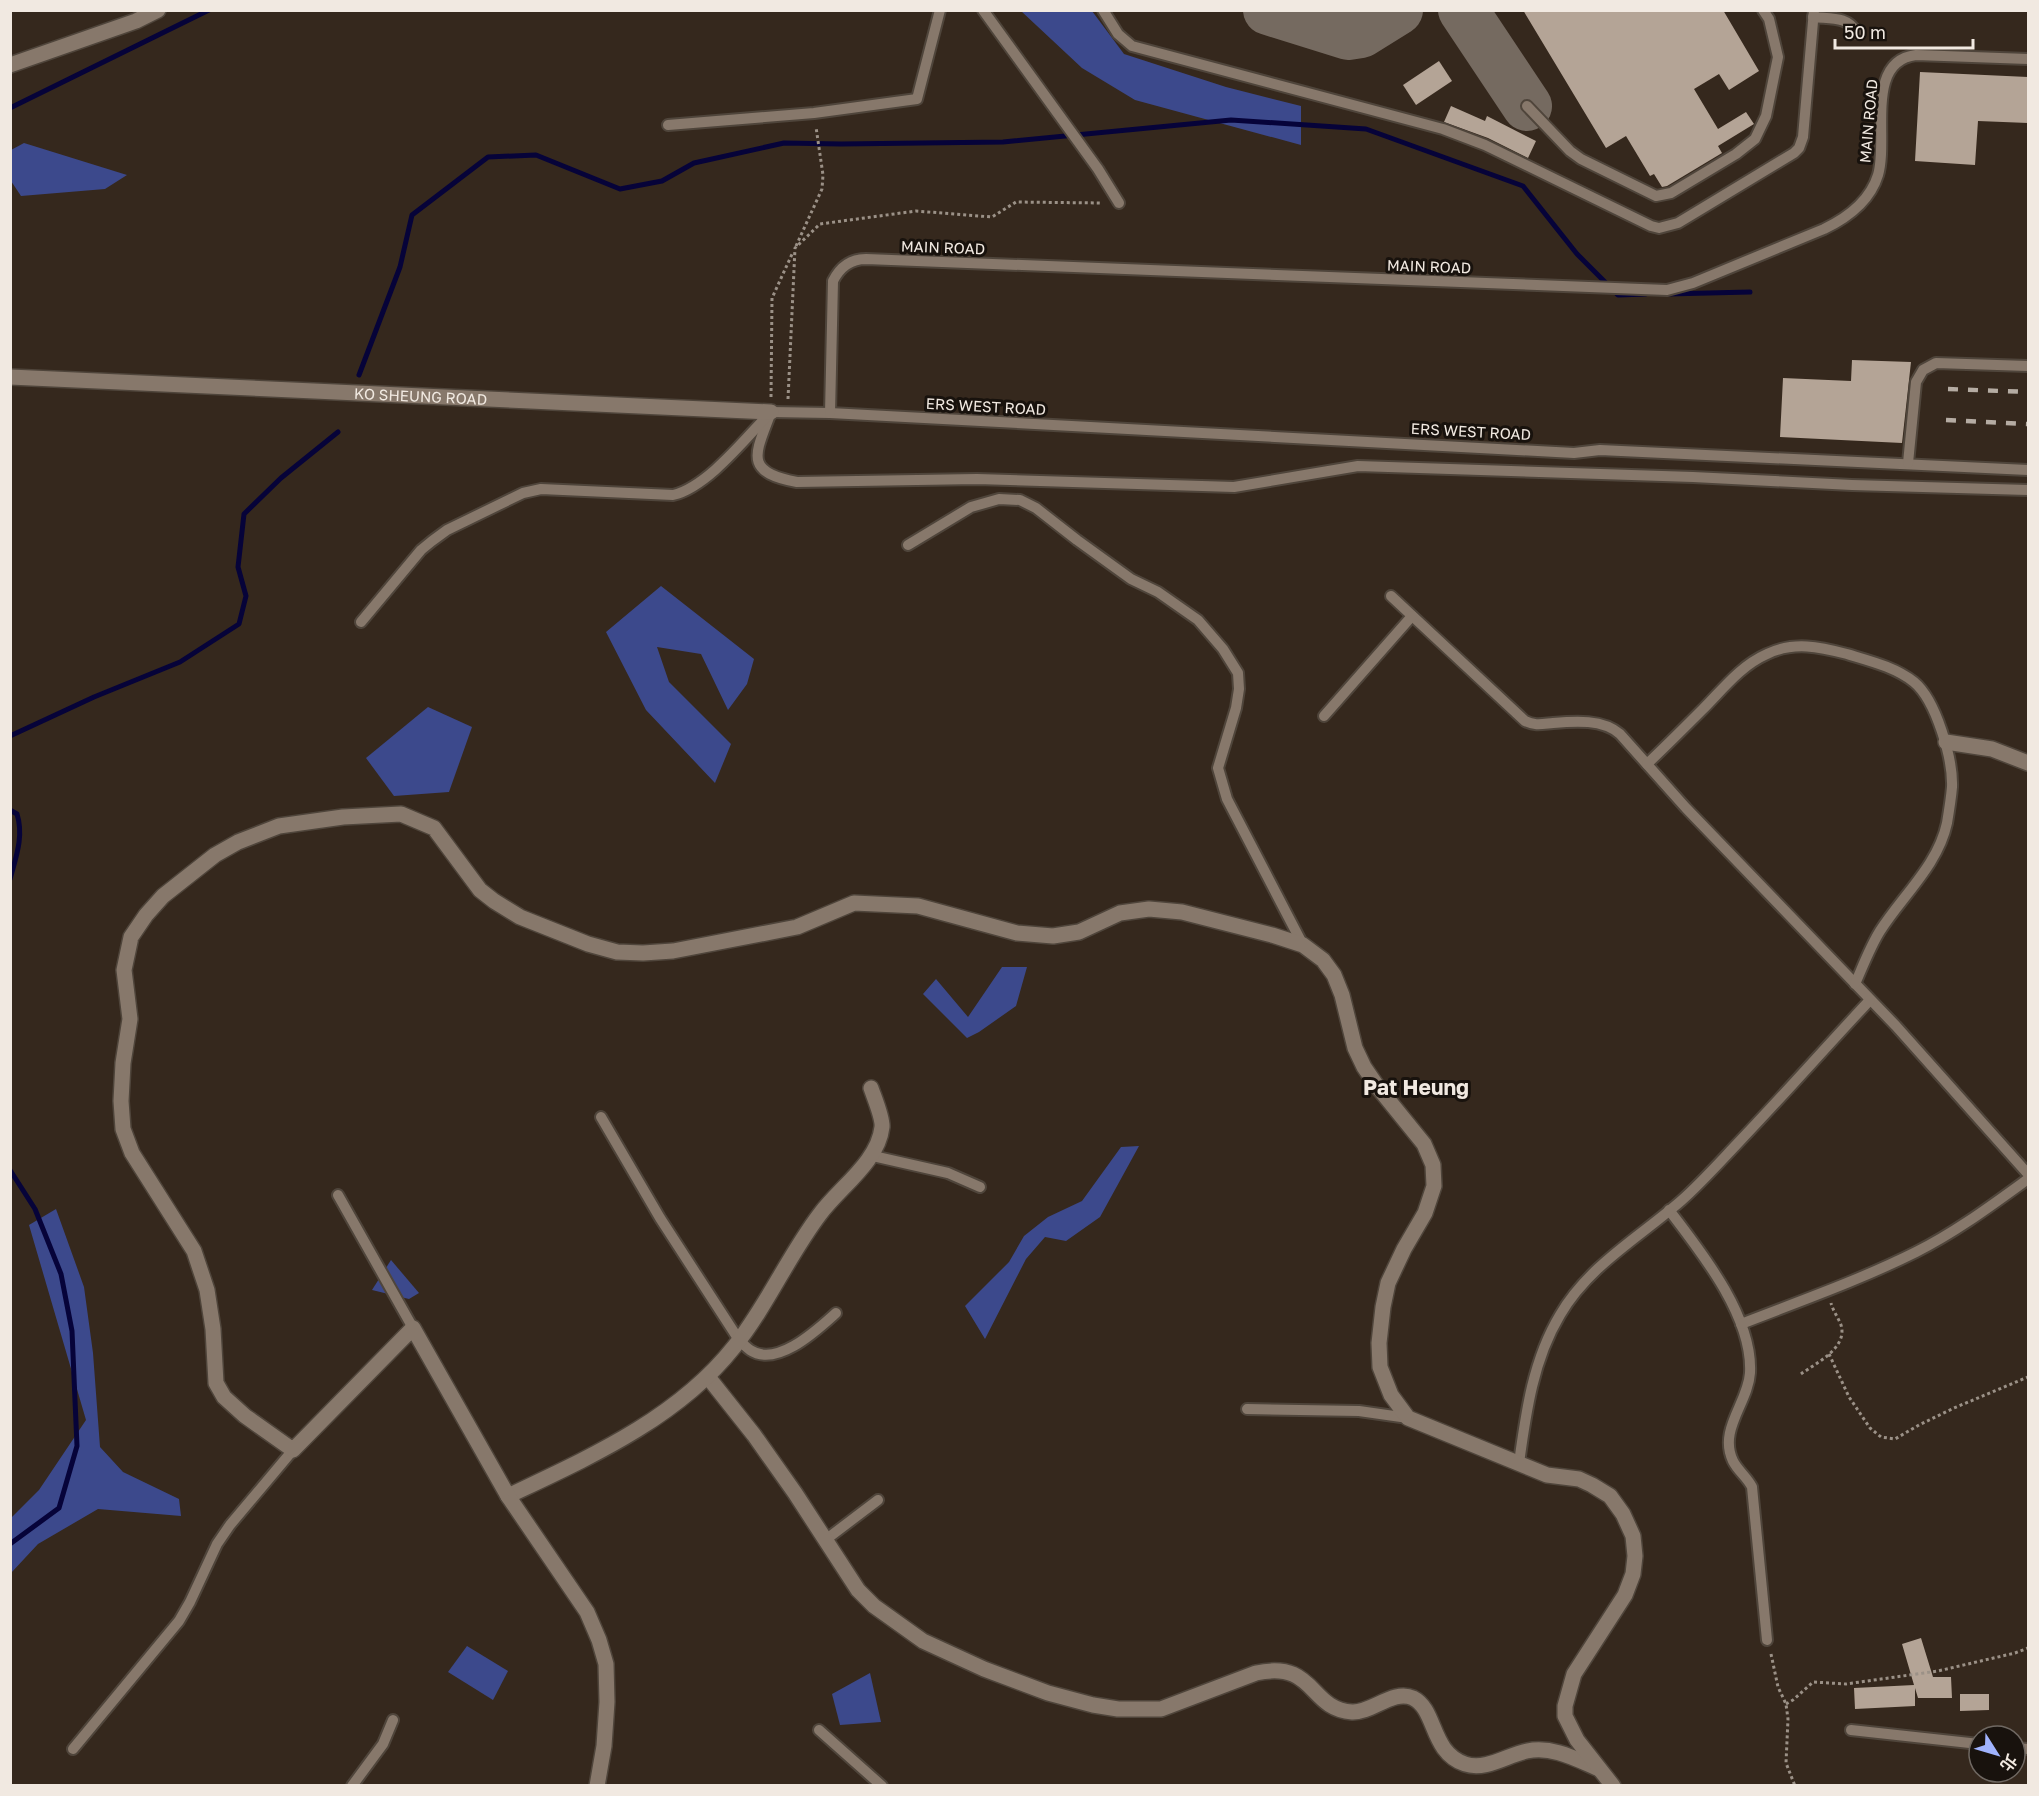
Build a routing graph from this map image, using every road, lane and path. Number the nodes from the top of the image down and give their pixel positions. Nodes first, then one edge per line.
1 (158, 10) edge
2 (940, 10) edge
3 (983, 10) edge
4 (1103, 10) edge
5 (1763, 10) edge
6 (1814, 14) edge
7 (1857, 33) dead end
8 (2028, 60) edge
9 (10, 65) edge
10 (1527, 106) dead end
11 (668, 125) dead end
12 (818, 134) dead end
13 (1119, 203) dead end
14 (2028, 366) edge
15 (10, 377) edge
16 (771, 412) junction
17 (830, 413) junction
18 (1908, 463) junction
19 (2028, 470) edge
20 (2028, 490) edge
21 (908, 545) dead end
22 (1391, 596) dead end
23 (1412, 616) junction
24 (361, 622) dead end
25 (1324, 716) dead end
26 (1946, 742) junction
27 (2028, 763) edge
28 (1647, 764) junction
29 (1303, 945) junction
30 (1855, 984) junction
31 (1870, 1000) junction
32 (871, 1088) dead end
33 (601, 1117) dead end
34 (873, 1156) junction
35 (2028, 1174) edge
36 (2028, 1179) edge
37 (980, 1187) dead end
38 (338, 1196) dead end
39 (1669, 1210) junction
40 (1826, 1291) junction
41 (836, 1313) dead end
42 (1741, 1324) junction
43 (413, 1328) junction
44 (739, 1340) junction
45 (1829, 1354) junction
46 (1801, 1374) dead end
47 (708, 1377) junction
48 (2028, 1377) edge
49 (1247, 1410) dead end
50 (1408, 1418) junction
51 (293, 1450) junction
52 (1519, 1464) junction
53 (508, 1496) junction
54 (878, 1500) dead end
55 (824, 1541) junction
56 (1767, 1640) joint
57 (2028, 1648) edge
58 (1786, 1704) junction
59 (393, 1720) dead end
60 (819, 1730) dead end
61 (1851, 1730) dead end
62 (1967, 1743) edge
63 (73, 1749) dead end
64 (1599, 1768) junction
65 (352, 1785) edge
66 (597, 1785) edge
67 (882, 1785) edge
68 (1613, 1785) edge
69 (1795, 1785) edge

1 - 9 street
2 - 11 lane
3 - 13 lane
4 - 6 lane
5 - 10 lane
6 - 7 lane
8 - 17 lane, MAIN ROAD
12 - 16 path
14 - 18 lane
15 - 16 street, KO SHEUNG ROAD
16 - 17 lane, KO SHEUNG ROAD
16 - 20 lane
16 - 24 lane
17 - 18 lane, ERS WEST ROAD
18 - 19 lane, ERS WEST ROAD
21 - 29 lane
22 - 23 lane
23 - 25 lane
23 - 28 lane
26 - 27 street
26 - 28 lane
26 - 30 lane
28 - 30 lane
29 - 50 street
29 - 51 street
30 - 31 lane
31 - 35 lane
31 - 39 lane
32 - 34 street
33 - 44 lane
34 - 37 lane
34 - 44 street
36 - 40 lane
38 - 43 lane
39 - 42 lane
39 - 52 lane
40 - 42 lane
40 - 45 path
41 - 44 lane
42 - 56 lane
43 - 51 street
43 - 53 street
44 - 47 street
45 - 46 path
45 - 48 path
47 - 53 street
47 - 55 street
49 - 50 lane
50 - 52 street
51 - 63 lane
52 - 64 street
53 - 66 street
54 - 55 lane
55 - 64 street
56 - 58 path
57 - 58 path
58 - 69 path
59 - 65 lane
60 - 67 lane
61 - 62 lane
64 - 68 street

